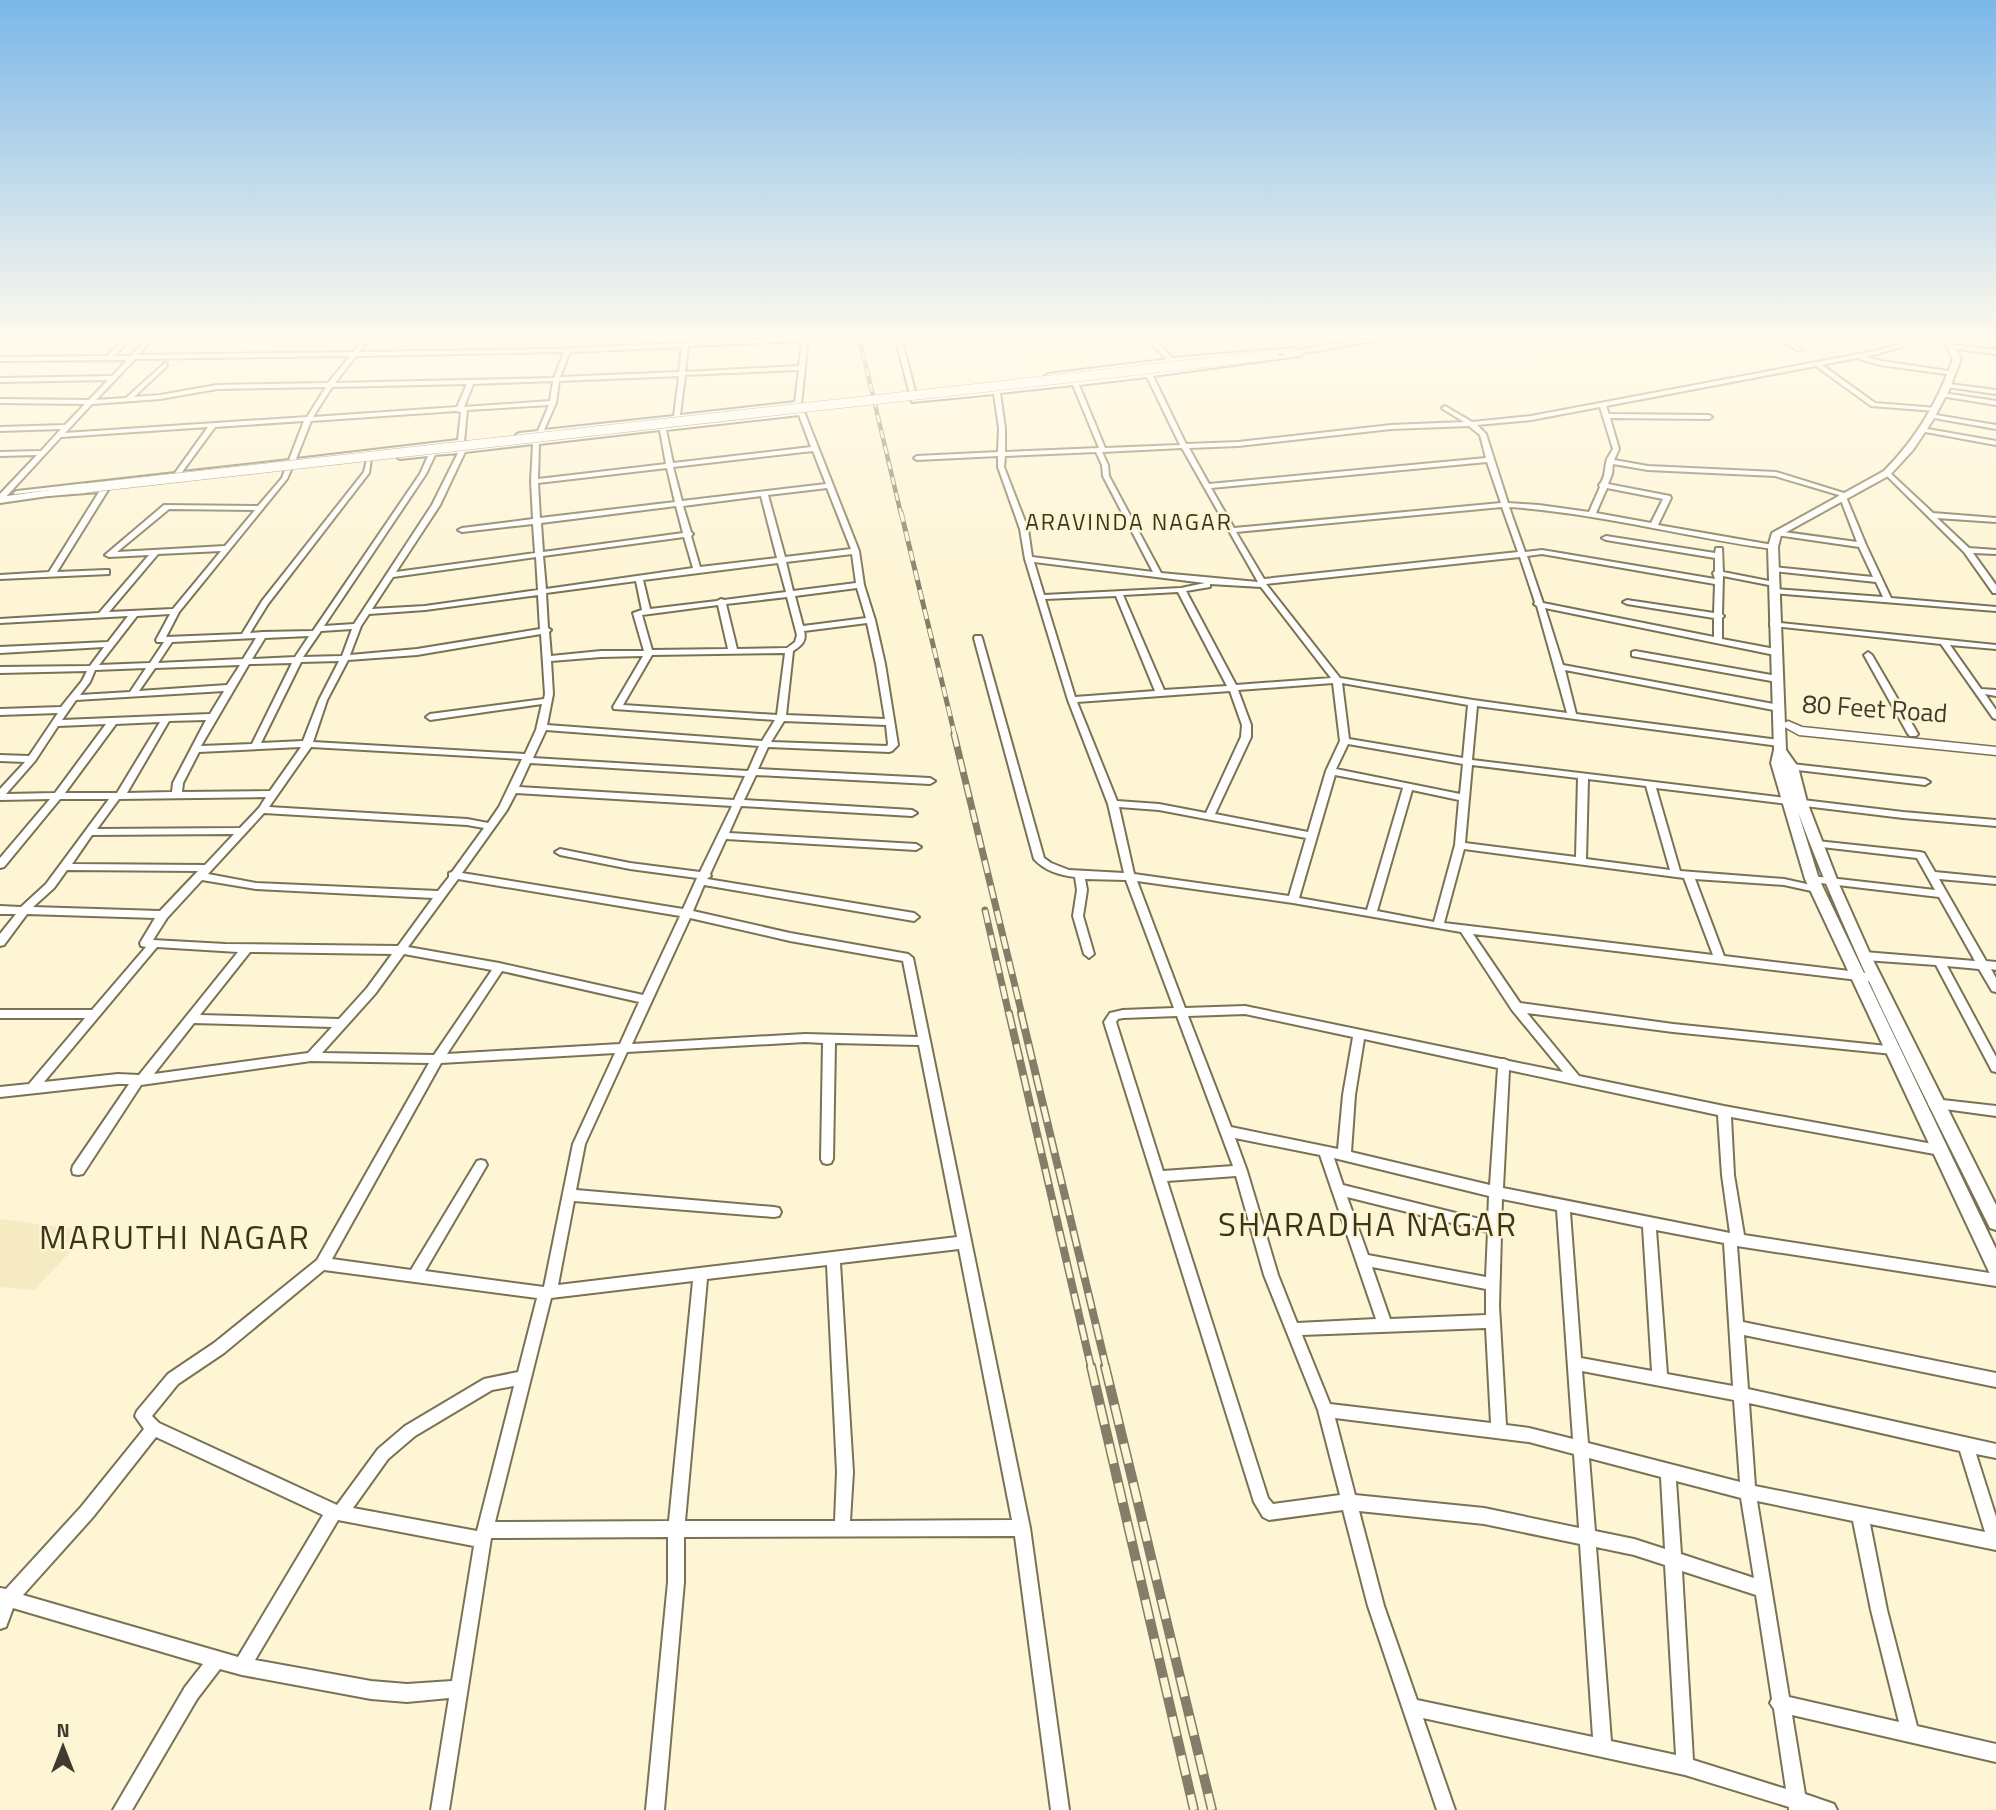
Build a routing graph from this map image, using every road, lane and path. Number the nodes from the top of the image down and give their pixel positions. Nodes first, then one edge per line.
1 (72, 421) edge
2 (285, 421) edge
3 (307, 421) edge
4 (461, 421) edge
5 (546, 421) edge
6 (639, 421) edge
7 (672, 421) edge
8 (677, 421) edge
9 (724, 421) edge
10 (803, 421) edge
11 (1001, 421) edge
12 (1090, 421) edge
13 (1172, 421) edge
14 (1467, 421) edge
15 (1496, 421) edge
16 (1608, 421) edge
17 (1928, 421) edge
18 (1971, 421) edge
19 (1471, 424) junction
20 (212, 426) junction
21 (66, 427) junction
22 (1996, 427) edge
23 (0, 429) edge
24 (663, 429) junction
25 (1922, 430) junction
26 (541, 433) junction
27 (59, 435) junction
28 (536, 443) junction
29 (1996, 443) edge
30 (461, 446) junction
31 (1184, 446) junction
32 (813, 449) junction
33 (1100, 450) junction
34 (41, 453) junction
35 (0, 454) edge
36 (432, 454) junction
37 (1001, 454) junction
38 (917, 458) dead end
39 (292, 459) junction
40 (369, 460) junction
41 (1490, 460) junction
42 (1610, 461) junction
43 (670, 465) junction
44 (289, 469) junction
45 (178, 472) junction
46 (1887, 473) junction
47 (534, 481) junction
48 (1602, 485) junction
49 (828, 486) junction
50 (1207, 486) junction
51 (86, 488) junction
52 (104, 490) junction
53 (17, 493) junction
54 (764, 493) junction
55 (43, 494) junction
56 (1844, 496) junction
57 (0, 499) edge
58 (680, 503) junction
59 (1505, 505) junction
60 (261, 508) junction
61 (1593, 512) junction
62 (1932, 515) junction
63 (1996, 520) edge
64 (538, 522) junction
65 (1654, 525) junction
66 (462, 530) dead end
67 (1232, 530) junction
68 (689, 534) junction
69 (1777, 534) junction
70 (1606, 538) dead end
71 (1721, 540) junction
72 (1862, 545) junction
73 (1773, 547) junction
74 (226, 548) junction
75 (1967, 550) junction
76 (855, 551) junction
77 (1996, 552) edge
78 (1522, 553) junction
79 (154, 554) junction
80 (538, 554) junction
81 (1717, 556) junction
82 (784, 559) junction
83 (1029, 559) junction
84 (1773, 569) junction
85 (697, 570) junction
86 (106, 572) dead end
87 (1157, 573) junction
88 (52, 574) junction
89 (390, 575) junction
90 (0, 577) edge
91 (639, 577) junction
92 (1717, 578) junction
93 (1878, 580) junction
94 (1214, 583) junction
95 (1263, 583) junction
96 (860, 584) junction
97 (1774, 588) junction
98 (541, 590) junction
99 (1181, 590) junction
100 (1996, 591) edge
101 (792, 592) junction
102 (1119, 594) junction
103 (1042, 597) junction
104 (1888, 600) junction
105 (721, 601) junction
106 (1626, 602) dead end
107 (1538, 604) junction
108 (1996, 609) edge
109 (175, 611) junction
110 (646, 611) junction
111 (366, 612) junction
112 (135, 613) junction
113 (102, 615) junction
114 (1720, 616) junction
115 (871, 620) junction
116 (0, 621) edge
117 (1773, 624) junction
118 (357, 626) junction
119 (800, 629) junction
120 (547, 630) junction
121 (317, 631) junction
122 (264, 634) junction
123 (245, 635) junction
124 (978, 638) dead end
125 (170, 639) junction
126 (1943, 640) junction
127 (1718, 641) junction
128 (110, 644) junction
129 (1996, 647) edge
130 (32, 648) junction
131 (789, 649) junction
132 (0, 650) edge
133 (733, 652) junction
134 (1775, 652) junction
135 (649, 653) junction
136 (1635, 654) dead end
137 (1868, 655) dead end
138 (345, 658) junction
139 (298, 659) junction
140 (548, 659) junction
141 (244, 662) junction
142 (152, 666) junction
143 (1561, 667) junction
144 (92, 668) junction
145 (0, 670) edge
146 (11, 670) junction
147 (1777, 679) junction
148 (1337, 680) junction
149 (228, 688) junction
150 (1234, 690) junction
151 (1979, 691) junction
152 (1996, 693) edge
153 (133, 694) junction
154 (1161, 695) junction
155 (74, 698) junction
156 (1072, 700) junction
157 (548, 701) junction
158 (1473, 703) junction
159 (1779, 708) junction
160 (64, 710) junction
161 (0, 712) edge
162 (1572, 715) junction
163 (1996, 716) edge
164 (212, 717) junction
165 (430, 717) dead end
166 (781, 718) junction
167 (166, 719) junction
168 (113, 721) junction
169 (890, 722) junction
170 (56, 723) junction
171 (1783, 724) junction
172 (542, 727) junction
173 (1913, 734) junction
174 (1345, 741) junction
175 (1996, 742) edge
176 (307, 744) junction
177 (765, 744) junction
178 (1779, 746) junction
179 (255, 747) junction
180 (196, 749) junction
181 (1996, 751) edge
182 (0, 758) edge
183 (32, 759) junction
184 (529, 759) junction
185 (1469, 762) junction
186 (1792, 767) junction
187 (1331, 771) junction
188 (753, 773) junction
189 (1583, 775) junction
190 (930, 781) dead end
191 (1925, 782) dead end
192 (1650, 784) junction
193 (1408, 786) junction
194 (513, 790) junction
195 (274, 794) junction
196 (177, 795) junction
197 (0, 796) edge
198 (118, 796) junction
199 (57, 797) junction
200 (1465, 799) junction
201 (1794, 801) junction
202 (740, 802) junction
203 (1113, 804) junction
204 (262, 810) junction
205 (912, 813) dead end
206 (1209, 817) junction
207 (1996, 823) edge
208 (488, 826) junction
209 (243, 831) junction
210 (89, 832) junction
211 (725, 836) junction
212 (1312, 836) junction
213 (1817, 844) junction
214 (1460, 845) junction
215 (916, 847) dead end
216 (561, 852) dead end
217 (1581, 862) junction
218 (0, 865) edge
219 (63, 867) junction
220 (208, 868) junction
221 (1079, 873) junction
222 (453, 875) junction
223 (1682, 875) junction
224 (1932, 875) junction
225 (200, 877) junction
226 (1130, 877) junction
227 (705, 879) junction
228 (1831, 881) junction
229 (1996, 881) edge
230 (1814, 884) junction
231 (1942, 894) junction
232 (440, 895) junction
233 (1293, 900) junction
234 (0, 909) edge
235 (25, 909) junction
236 (689, 914) junction
237 (1371, 914) junction
238 (163, 915) junction
239 (914, 917) dead end
240 (1438, 926) junction
241 (1464, 929) junction
242 (0, 942) edge
243 (154, 944) junction
244 (248, 947) junction
245 (402, 950) junction
246 (1089, 954) dead end
247 (1864, 956) junction
248 (1720, 959) junction
249 (1939, 961) junction
250 (1983, 965) junction
251 (1996, 966) edge
252 (499, 968) junction
253 (1856, 976) junction
254 (1875, 978) junction
255 (1996, 988) edge
256 (647, 1000) junction
257 (1516, 1007) junction
258 (1182, 1012) junction
259 (94, 1013) junction
260 (0, 1014) edge
261 (190, 1019) junction
262 (342, 1023) junction
263 (1359, 1034) junction
264 (829, 1039) junction
265 (924, 1041) junction
266 (625, 1047) junction
267 (1893, 1050) junction
268 (311, 1057) junction
269 (437, 1059) junction
270 (1504, 1063) junction
271 (1996, 1068) edge
272 (1574, 1079) junction
273 (140, 1080) junction
274 (32, 1089) junction
275 (1, 1093) edge
276 (1918, 1102) junction
277 (1940, 1104) junction
278 (1724, 1111) junction
279 (1996, 1111) edge
280 (1226, 1131) junction
281 (1940, 1150) junction
282 (1325, 1151) junction
283 (1344, 1155) junction
284 (827, 1159) dead end
285 (481, 1165) dead end
286 (78, 1170) dead end
287 (1241, 1171) junction
288 (1159, 1176) junction
289 (1338, 1189) junction
290 (1496, 1192) junction
291 (568, 1195) junction
292 (1563, 1205) junction
293 (774, 1212) dead end
294 (1649, 1223) junction
295 (1996, 1223) edge
296 (1495, 1228) junction
297 (1734, 1239) junction
298 (966, 1242) junction
299 (833, 1259) junction
300 (1363, 1260) junction
301 (322, 1264) junction
302 (1996, 1268) edge
303 (415, 1276) junction
304 (700, 1276) junction
305 (1996, 1280) edge
306 (1493, 1284) junction
307 (547, 1293) junction
308 (1493, 1321) junction
309 (1385, 1325) junction
310 (1736, 1327) junction
311 (1293, 1329) junction
312 (1574, 1363) junction
313 (524, 1378) junction
314 (1660, 1378) junction
315 (1996, 1380) edge
316 (1741, 1394) junction
317 (1325, 1410) junction
318 (154, 1428) junction
319 (1499, 1431) junction
320 (1966, 1445) junction
321 (1581, 1448) junction
322 (1996, 1451) edge
323 (1668, 1471) junction
324 (1748, 1492) junction
325 (1349, 1502) junction
326 (337, 1512) junction
327 (1860, 1515) junction
328 (842, 1528) junction
329 (1022, 1528) junction
330 (676, 1529) junction
331 (484, 1535) junction
332 (1587, 1537) junction
333 (1996, 1542) edge
334 (1671, 1559) junction
335 (1763, 1589) junction
336 (4, 1597) edge
337 (0, 1621) edge
338 (217, 1660) junction
339 (242, 1667) junction
340 (460, 1689) junction
341 (1779, 1703) junction
342 (1411, 1707) junction
343 (1910, 1732) junction
344 (1603, 1749) junction
345 (1996, 1754) edge
346 (1685, 1766) junction
347 (1798, 1806) edge
348 (122, 1810) edge
349 (440, 1810) edge
350 (655, 1810) edge
351 (1060, 1810) edge
352 (1446, 1810) edge
353 (1829, 1810) edge

1 - 21 street
2 - 20 street
3 - 39 street
4 - 30 street
5 - 26 street
6 - 26 street
7 - 24 street
8 - 51 street, bridge
9 - 24 street
10 - 32 street
11 - 37 street
12 - 33 street
13 - 31 street
14 - 19 street
15 - 19 street
16 - 42 street
17 - 25 street
18 - 22 street
19 - 31 street
19 - 41 street
20 - 27 street
20 - 45 street
21 - 23 street
21 - 27 street
24 - 28 street
24 - 43 street
25 - 29 street
25 - 46 street
26 - 28 street
26 - 30 street
27 - 34 street
28 - 30 street
28 - 47 street
30 - 36 street
30 - 39 street
30 - 89 street
31 - 33 street
31 - 50 street
32 - 43 street
32 - 49 street
33 - 37 street
33 - 87 street
34 - 35 street
34 - 57 street
36 - 40 street
36 - 121 street
37 - 38 street
37 - 83 street
39 - 44 street
39 - 45 street
40 - 44 street
40 - 123 street
41 - 50 street
41 - 59 street
42 - 48 street
42 - 56 street
43 - 47 street
43 - 58 street
44 - 52 street
44 - 60 street
45 - 53 street
46 - 56 street
46 - 62 street
47 - 64 street
48 - 61 street
48 - 65 street
49 - 54 street
49 - 76 street
50 - 67 street
51 - 53 street
51 - 55 street
52 - 55 street
52 - 88 street
53 - 57 street
54 - 58 street
54 - 82 street
55 - 57 street
56 - 69 street
56 - 72 street
58 - 64 street
58 - 68 street
59 - 61 street
59 - 67 street
59 - 78 street
60 - 74 street
60 - 79 street
61 - 65 street
62 - 63 street
62 - 75 street
64 - 66 street
64 - 80 street
65 - 71 street
67 - 95 street
68 - 80 street
68 - 85 street
69 - 72 street
69 - 73 street
70 - 81 street
71 - 73 street
71 - 81 street
72 - 93 street
73 - 84 street
74 - 79 street
74 - 109 street
75 - 77 street
75 - 100 street
76 - 82 street
76 - 96 street
78 - 92 street
78 - 95 street
78 - 107 street
79 - 113 street
80 - 89 street
80 - 98 street
81 - 92 street
82 - 85 street
82 - 101 street
83 - 87 street
83 - 103 street
84 - 93 street
84 - 97 street
85 - 91 street
86 - 88 street
87 - 94 street
88 - 90 street
89 - 111 street
91 - 98 street
91 - 110 street
92 - 97 street
92 - 114 street
93 - 104 street
94 - 95 street
94 - 99 street
95 - 148 street
96 - 101 street
96 - 115 street
97 - 104 street
97 - 117 street
98 - 111 street
98 - 120 street
99 - 102 street
99 - 150 street
101 - 105 street
101 - 119 street
102 - 103 street
102 - 154 street
103 - 156 street
104 - 108 street
105 - 110 street
105 - 133 street
106 - 114 street
107 - 127 street
107 - 143 street
109 - 112 street
109 - 125 street
110 - 135 street
111 - 118 street
112 - 113 street
112 - 128 street
113 - 116 street
114 - 127 street
115 - 119 street
115 - 169 street
117 - 126 street
117 - 134 street
118 - 121 street
118 - 138 street
119 - 131 street
120 - 138 street
120 - 140 street
121 - 122 street
121 - 139 street
122 - 123 street
122 - 141 street
123 - 125 street
124 - 221 street
125 - 142 street
126 - 129 street
126 - 151 street
127 - 134 street
128 - 130 street
128 - 144 street
130 - 132 street
130 - 146 street
131 - 133 street
131 - 166 street
133 - 135 street
134 - 147 street
135 - 140 street
135 - 166 street
136 - 147 street
137 - 173 street
138 - 139 street
138 - 176 street
139 - 141 street
139 - 179 street
140 - 157 street
141 - 142 street
141 - 149 street
142 - 144 street
142 - 153 street
143 - 159 street
143 - 162 street
144 - 146 street
144 - 155 street
145 - 146 street
147 - 159 street
148 - 150 street
148 - 158 street
148 - 174 street
149 - 153 street
149 - 164 street
150 - 154 street
150 - 206 street
151 - 152 street
151 - 163 street
153 - 155 street
154 - 156 street
155 - 160 street
156 - 203 street
157 - 165 street
157 - 172 street
158 - 162 street
158 - 185 street
159 - 171 street
160 - 161 street
160 - 170 street
162 - 178 street
164 - 167 street
164 - 180 street
166 - 169 street
166 - 177 street
167 - 168 street
167 - 198 street
168 - 170 street
168 - 199 street
169 - 177 street
170 - 183 street
171 - 173 main road, 80 Feet Road
171 - 178 street
171 - 181 main road, 80 Feet Road
172 - 177 street
172 - 184 street
173 - 175 main road, 80 Feet Road
174 - 185 street
174 - 187 street
176 - 179 street
176 - 184 street
176 - 195 street
177 - 188 street
178 - 186 street
178 - 201 street
179 - 180 street
180 - 196 street
182 - 183 street
183 - 197 street
184 - 188 street
184 - 194 street
185 - 189 street
185 - 200 street
186 - 191 street
186 - 201 street
187 - 193 street
187 - 212 street
188 - 190 street
188 - 202 street
189 - 192 street
189 - 217 street
192 - 201 street
192 - 223 street
193 - 200 street
193 - 237 street
194 - 202 street
194 - 208 street
195 - 196 street
195 - 204 street
196 - 198 street
197 - 199 street
198 - 199 street
198 - 210 street
199 - 218 street
200 - 214 street
201 - 207 street
201 - 213 street
201 - 230 street
202 - 205 street
202 - 211 street
203 - 206 street
203 - 226 street
204 - 208 street
204 - 209 street
206 - 212 street
208 - 222 street
209 - 210 street
209 - 220 street
210 - 219 street
211 - 215 street
211 - 227 street
212 - 233 street
213 - 224 street
213 - 228 street
214 - 217 street
214 - 240 street
216 - 227 street
217 - 223 street
219 - 220 street
219 - 235 street
220 - 225 street
221 - 226 street
221 - 246 street
222 - 232 street
222 - 236 street
223 - 230 street
223 - 248 street
224 - 229 street
224 - 231 street
225 - 232 street
225 - 238 street
226 - 233 street
226 - 258 street
227 - 236 street
227 - 239 street
228 - 230 street
228 - 231 street
228 - 247 street
230 - 253 street
231 - 250 street
232 - 245 street
233 - 237 street
234 - 235 street
235 - 238 street
235 - 242 street
236 - 256 street
236 - 265 street
237 - 240 street
238 - 243 street
240 - 241 street
241 - 248 street
241 - 257 street
243 - 244 street
243 - 259 street
244 - 245 street
244 - 261 street
245 - 252 street
245 - 262 street
247 - 249 street
247 - 254 street
248 - 253 street
249 - 250 street
249 - 271 street
250 - 251 street
250 - 255 street
252 - 256 street
252 - 269 street
253 - 254 street
253 - 267 street
254 - 277 street
256 - 266 street
257 - 267 street
257 - 272 street
258 - 263 street
258 - 280 street
258 - 288 street
259 - 260 street
259 - 274 street
261 - 262 street
261 - 273 street
262 - 268 street
263 - 270 street
263 - 283 street
264 - 265 street
264 - 266 street
264 - 284 street
265 - 298 street
266 - 269 street
266 - 291 street
267 - 276 street
268 - 269 street
268 - 273 street
269 - 301 street
270 - 272 street
270 - 290 street
272 - 278 street
273 - 274 street
273 - 286 street
274 - 275 street
276 - 277 street
276 - 281 street
277 - 279 street
277 - 295 street
278 - 281 street
278 - 297 street
280 - 282 street
280 - 287 street
281 - 302 street
282 - 283 street
282 - 289 street
283 - 290 street
285 - 303 street
287 - 288 street
287 - 311 street
288 - 325 street
289 - 296 street
289 - 300 street
290 - 292 street
290 - 296 street
291 - 293 street
291 - 307 street
292 - 294 street
292 - 312 street
294 - 297 street
294 - 314 street
296 - 306 street
297 - 305 street
297 - 310 street
298 - 299 street
298 - 329 street
299 - 304 street
299 - 328 street
300 - 306 street
300 - 309 street
301 - 303 street
301 - 318 street
303 - 307 street
304 - 307 street
304 - 330 street
306 - 308 street
307 - 313 street
308 - 309 street
308 - 319 street
309 - 311 street
310 - 315 street
310 - 316 street
311 - 317 street
312 - 314 street
312 - 321 street
313 - 326 street
313 - 331 street
314 - 316 street
316 - 320 street
316 - 324 street
317 - 319 street
317 - 325 street
318 - 326 street
318 - 336 street
319 - 321 street
320 - 322 street
320 - 333 street
321 - 323 street
321 - 332 street
323 - 324 street
323 - 334 street
324 - 327 street
324 - 335 street
325 - 332 street
325 - 342 street
326 - 331 street
326 - 339 street
327 - 333 street
327 - 343 street
328 - 329 street
328 - 330 street
329 - 351 street
330 - 331 street
330 - 350 street
331 - 340 street
332 - 334 street
332 - 344 street
334 - 335 street
334 - 346 street
335 - 341 street
336 - 337 street
336 - 338 street
338 - 339 street
338 - 348 street
339 - 340 street
340 - 349 street
341 - 343 street
341 - 347 street
342 - 344 street
342 - 352 street
343 - 345 street
344 - 346 street
346 - 347 street
347 - 353 street

